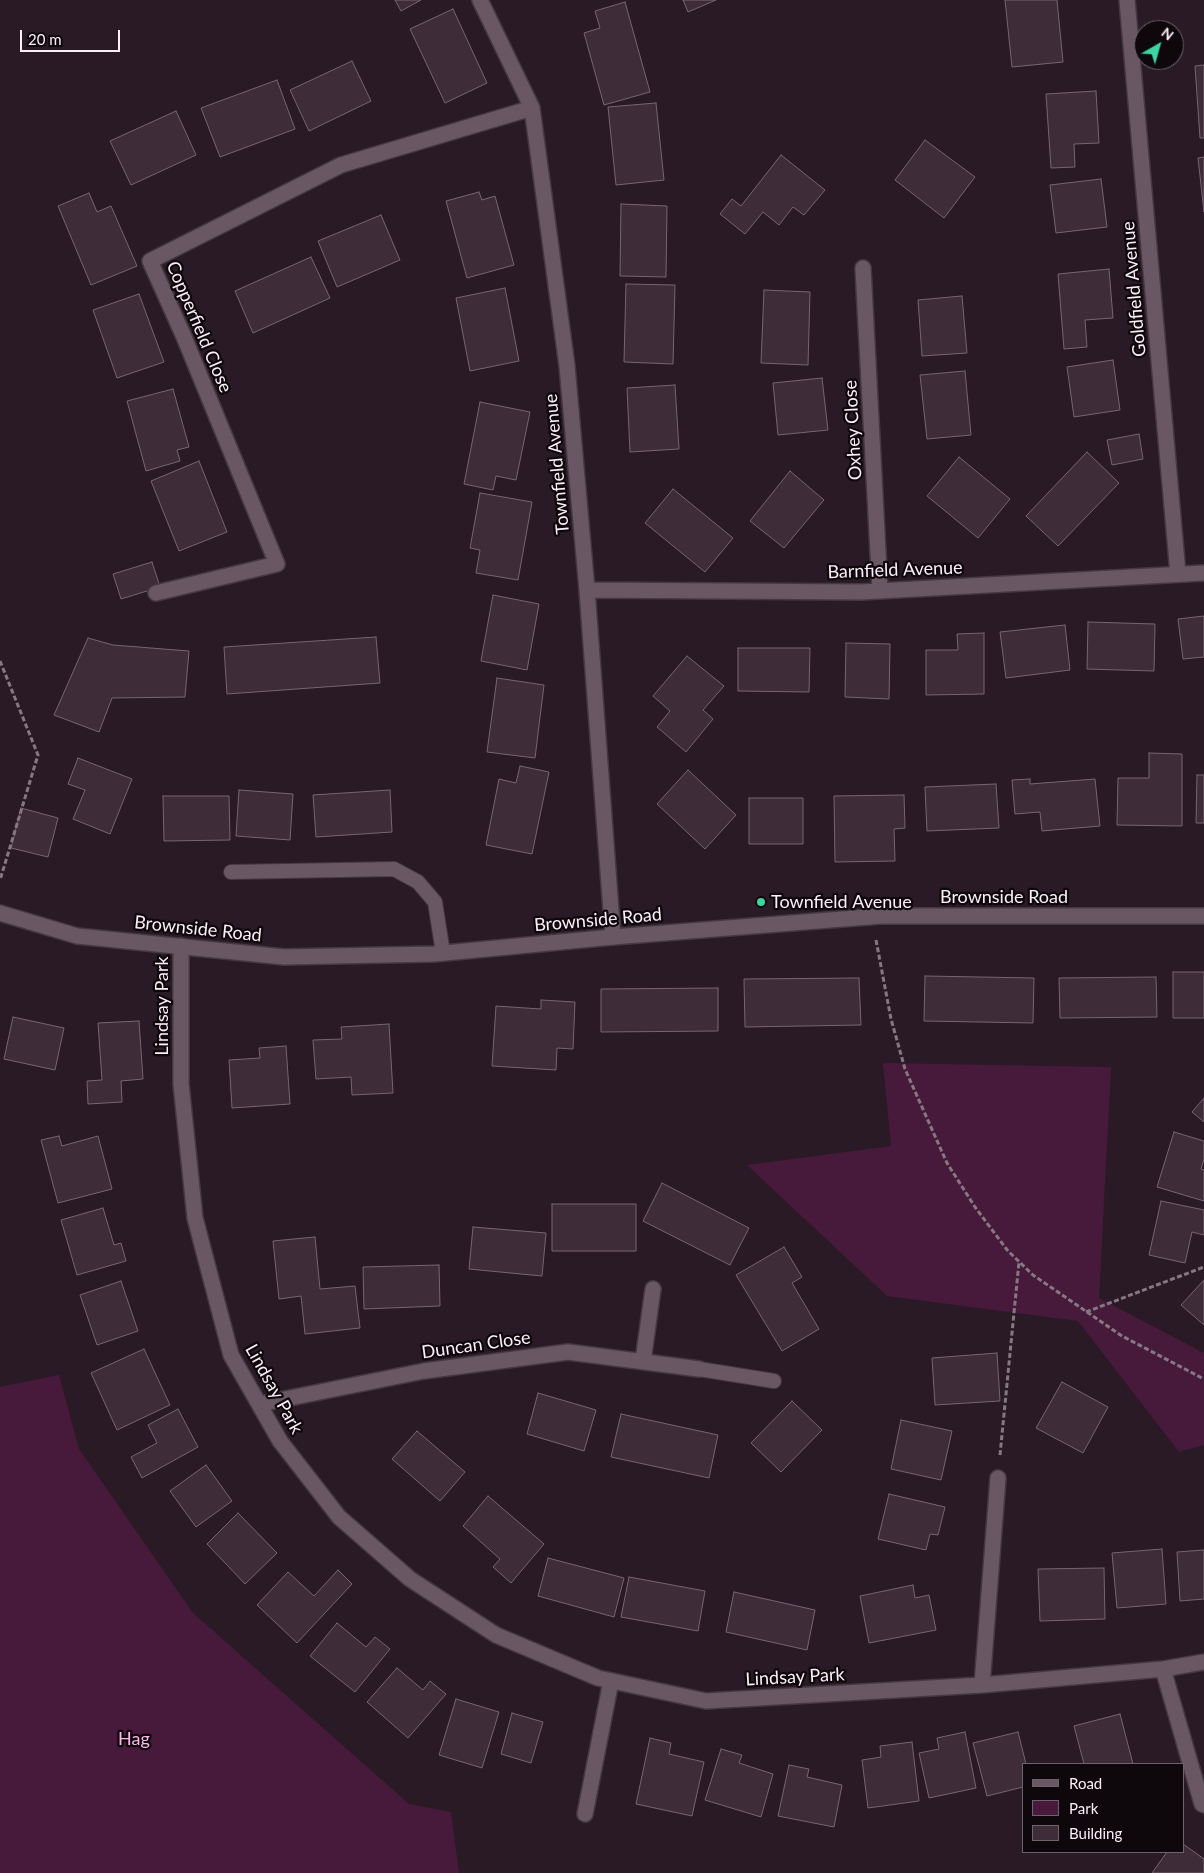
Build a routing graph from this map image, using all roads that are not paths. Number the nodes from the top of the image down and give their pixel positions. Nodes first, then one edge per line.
1 (480, 0) edge
2 (1127, 0) edge
3 (532, 108) junction
4 (863, 268) dead end
5 (1204, 573) edge
6 (1178, 574) junction
7 (587, 590) junction
8 (880, 590) junction
9 (156, 593) dead end
10 (231, 872) dead end
11 (0, 913) edge
12 (1204, 916) edge
13 (612, 937) junction
14 (181, 946) junction
15 (443, 953) junction
16 (652, 1289) dead end
17 (643, 1362) junction
18 (699, 1369) joint
19 (774, 1381) dead end
20 (260, 1404) junction
21 (998, 1478) road end
22 (1204, 1662) edge
23 (1163, 1669) junction
24 (611, 1681) junction
25 (982, 1685) junction
26 (1204, 1805) edge
27 (585, 1814) dead end

1 - 3 street, Townfield Avenue
2 - 6 street, Goldfield Avenue
3 - 7 street, Townfield Avenue
3 - 9 street, Copperfield Close
4 - 8 street, Oxhey Close
5 - 6 street, Barnfield Avenue
6 - 8 street, Barnfield Avenue
7 - 8 street, Barnfield Avenue
7 - 13 street, Townfield Avenue
10 - 15 lane
11 - 14 street, Brownside Road
12 - 13 street, Brownside Road
13 - 15 street, Brownside Road
14 - 15 street, Brownside Road
14 - 20 street, Lindsay Park
16 - 17 street
17 - 18 street, Duncan Close
17 - 20 street, Duncan Close
18 - 19 lane
20 - 24 street, Lindsay Park
21 - 25 street
22 - 23 street, Lindsay Park
23 - 25 street, Lindsay Park
23 - 26 street
24 - 25 street, Lindsay Park
24 - 27 street

